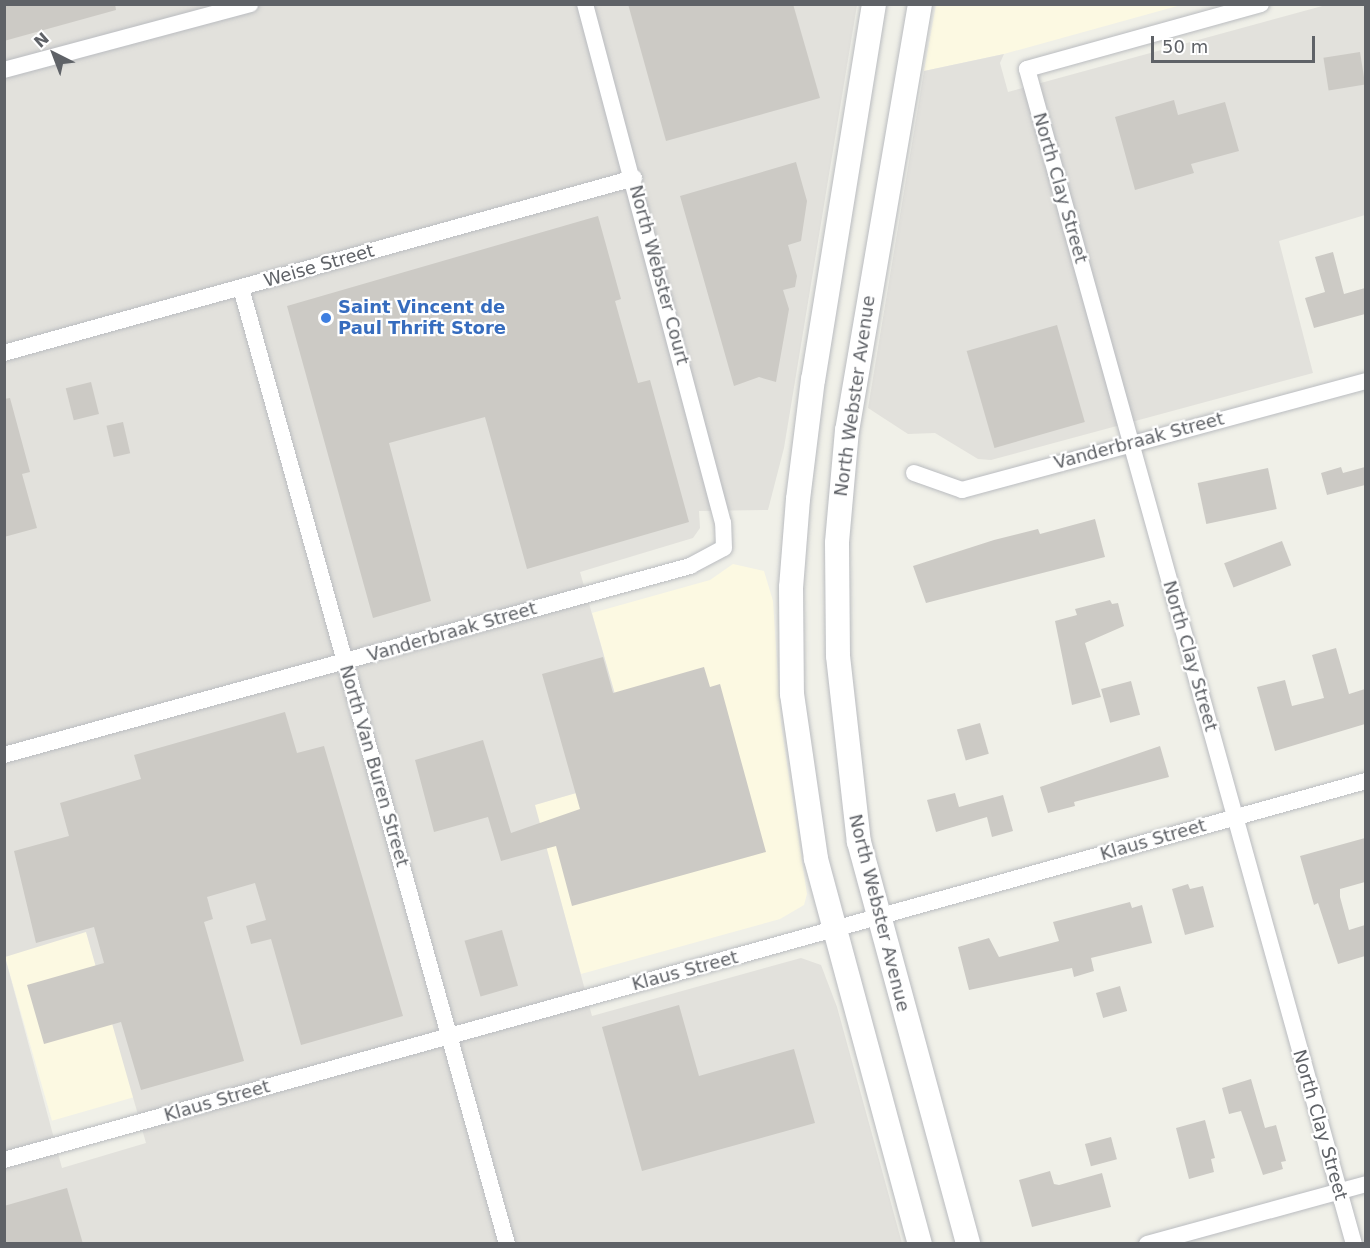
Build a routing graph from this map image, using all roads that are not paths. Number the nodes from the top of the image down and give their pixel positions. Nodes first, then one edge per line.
1 (250, 4) edge
2 (585, 4) edge
3 (874, 4) edge
4 (920, 4) edge
5 (1261, 4) edge
6 (4, 70) edge
7 (634, 178) junction
8 (241, 288) junction
9 (4, 353) edge
10 (1365, 381) edge
11 (1131, 443) junction
12 (914, 473) dead end
13 (724, 548) joint
14 (345, 662) junction
15 (4, 755) edge
16 (1365, 781) edge
17 (1235, 817) junction
18 (877, 919) junction
19 (833, 931) junction
20 (449, 1036) junction
21 (4, 1160) edge
22 (1365, 1184) edge
23 (1339, 1191) junction
24 (507, 1244) edge
25 (920, 1244) edge
26 (968, 1244) edge
27 (1147, 1244) edge
28 (1354, 1244) edge

1 - 6 street
2 - 7 street, North Webster Court
3 - 19 main road
4 - 18 main road, North Webster Avenue
5 - 11 street, North Clay Street
7 - 8 street, Weise Street
7 - 13 street, North Webster Court
8 - 9 street, Weise Street
8 - 14 street, North Van Buren Street
10 - 11 street, Vanderbraak Street
11 - 12 street, Vanderbraak Street
11 - 17 street, North Clay Street
13 - 14 street, Vanderbraak Street
14 - 15 street, Vanderbraak Street
14 - 20 street, North Van Buren Street
16 - 17 street, Klaus Street
17 - 18 street, Klaus Street
17 - 23 street, North Clay Street
18 - 19 street, Klaus Street
18 - 26 main road, North Webster Avenue
19 - 20 street, Klaus Street
19 - 25 main road
20 - 21 street, Klaus Street
20 - 24 street, North Van Buren Street
22 - 23 street
23 - 27 street
23 - 28 street, North Clay Street

